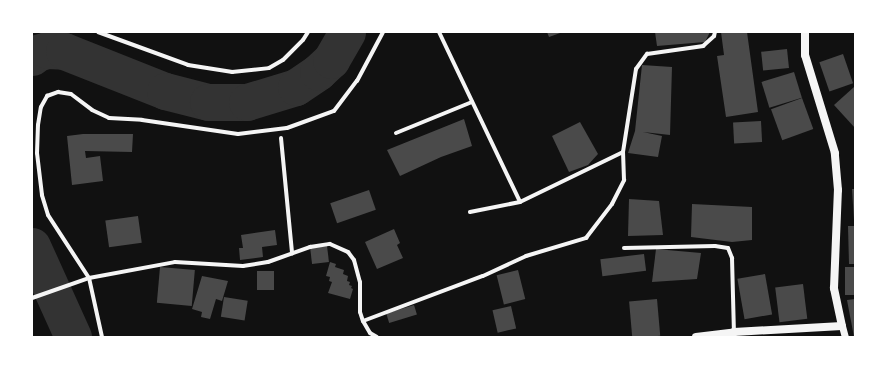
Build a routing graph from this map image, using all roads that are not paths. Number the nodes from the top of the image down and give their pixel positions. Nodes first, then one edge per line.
1 (98, 32) edge
2 (308, 32) edge
3 (382, 32) edge
4 (439, 32) edge
5 (715, 32) edge
6 (806, 32) edge
7 (472, 102) junction
8 (396, 133) dead end
9 (280, 138) dead end
10 (623, 152) junction
11 (520, 202) junction
12 (470, 212) dead end
13 (624, 248) dead end
14 (292, 253) junction
15 (89, 278) junction
16 (32, 298) edge
17 (363, 321) junction
18 (842, 326) junction
19 (734, 332) junction
20 (102, 337) edge
21 (377, 337) edge
22 (696, 337) edge
23 (844, 337) edge

1 - 2 street
3 - 15 street
4 - 7 street
5 - 10 street
6 - 18 main road
7 - 8 street
7 - 11 street
9 - 14 street
10 - 11 street
10 - 17 street
11 - 12 street
13 - 19 street
14 - 15 street
14 - 17 street
15 - 16 street
15 - 20 street
17 - 21 street
18 - 19 main road
18 - 23 street
19 - 22 main road

